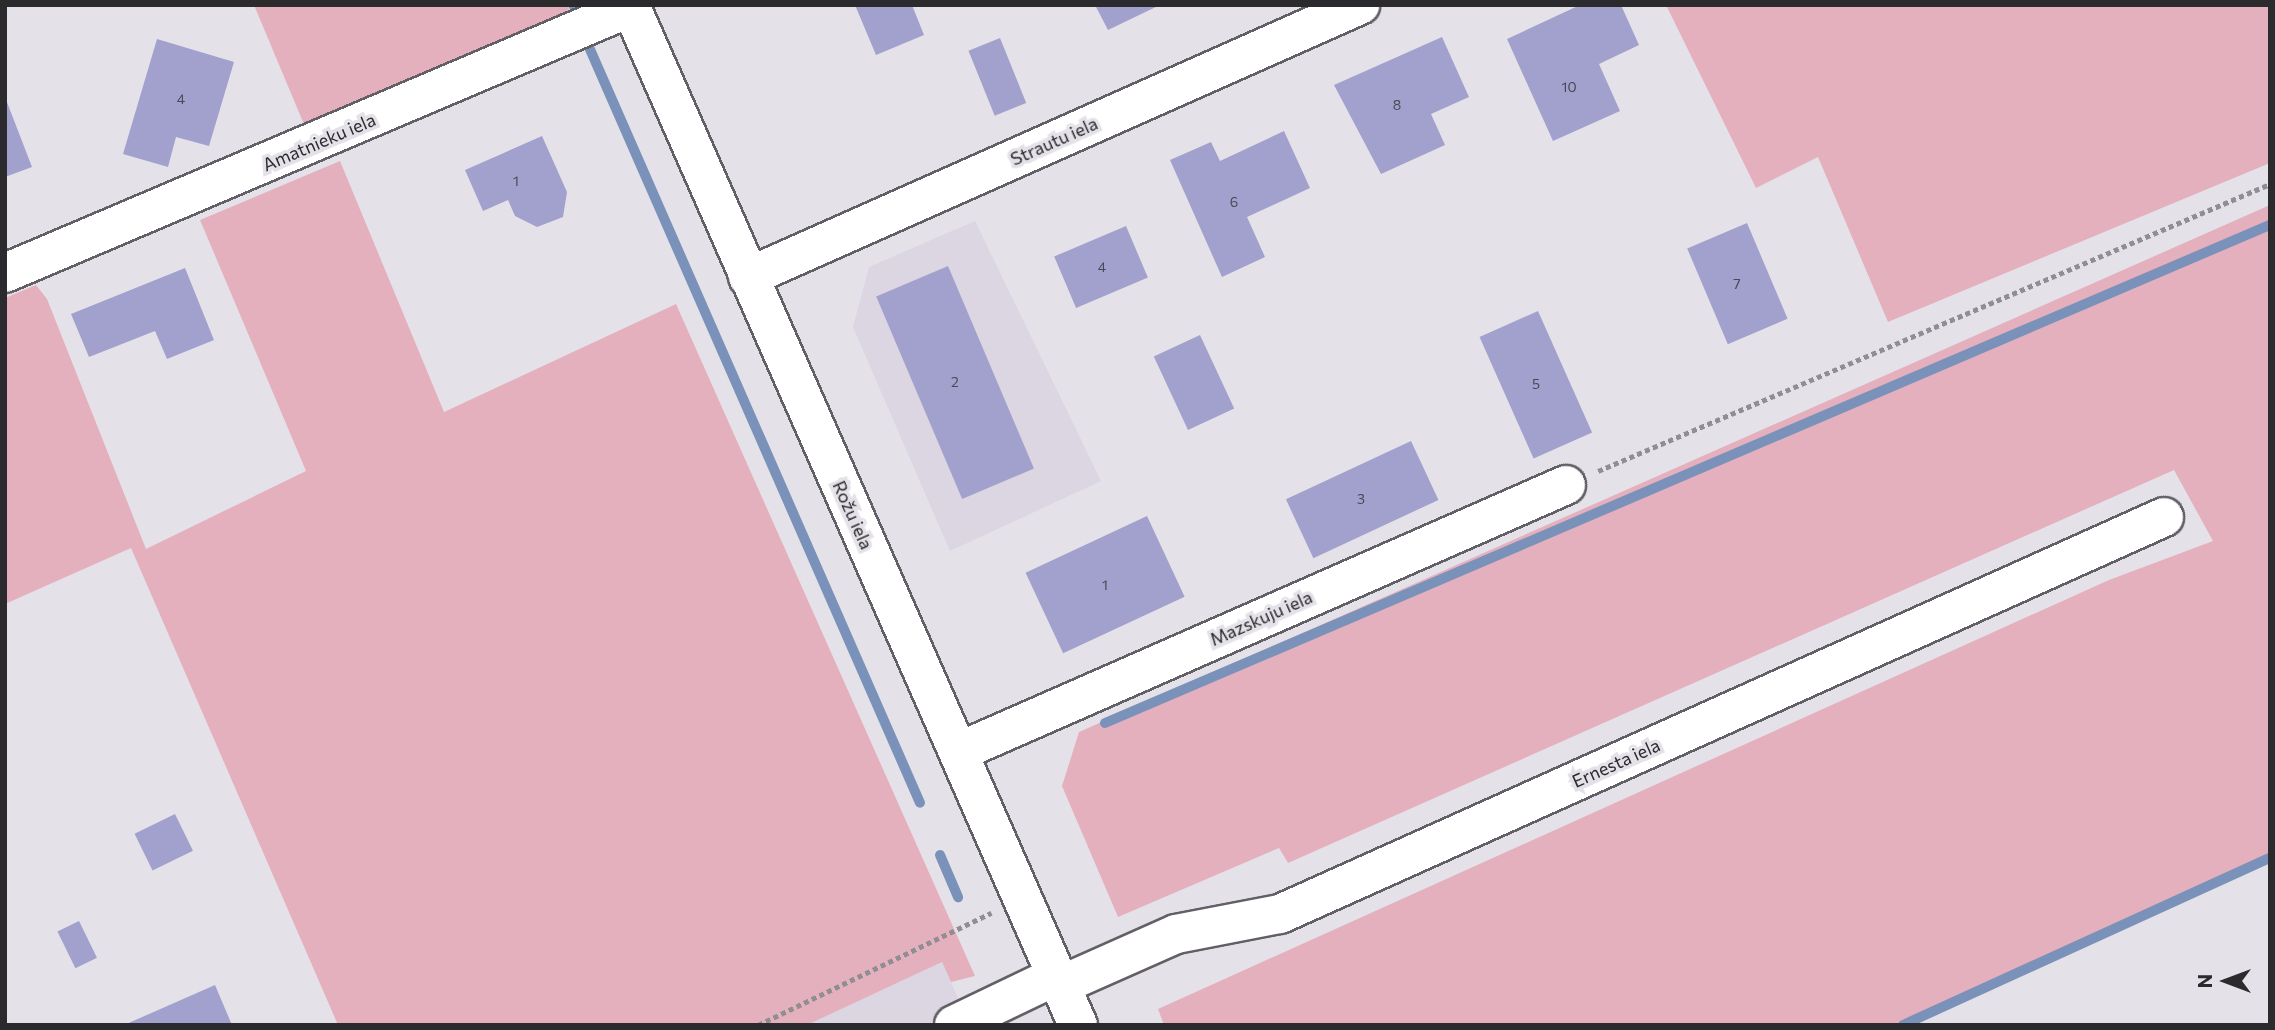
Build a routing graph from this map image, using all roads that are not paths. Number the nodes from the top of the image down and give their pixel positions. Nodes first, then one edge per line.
1 (1360, 5) edge
2 (631, 6) edge
3 (5, 273) edge
4 (748, 277) junction
5 (1566, 485) road end
6 (2164, 517) dead end
7 (958, 752) junction
8 (1058, 981) junction
9 (954, 1025) edge
10 (1078, 1025) edge

1 - 4 street, Strautu iela
2 - 3 street, Amatnieku iela
2 - 4 street, Rožu iela
4 - 7 street, Rožu iela
5 - 7 street, Mazskuju iela
6 - 8 street, Ernesta iela
7 - 8 street, Rožu iela
8 - 9 street, Ernesta iela
8 - 10 street, Rožu iela

